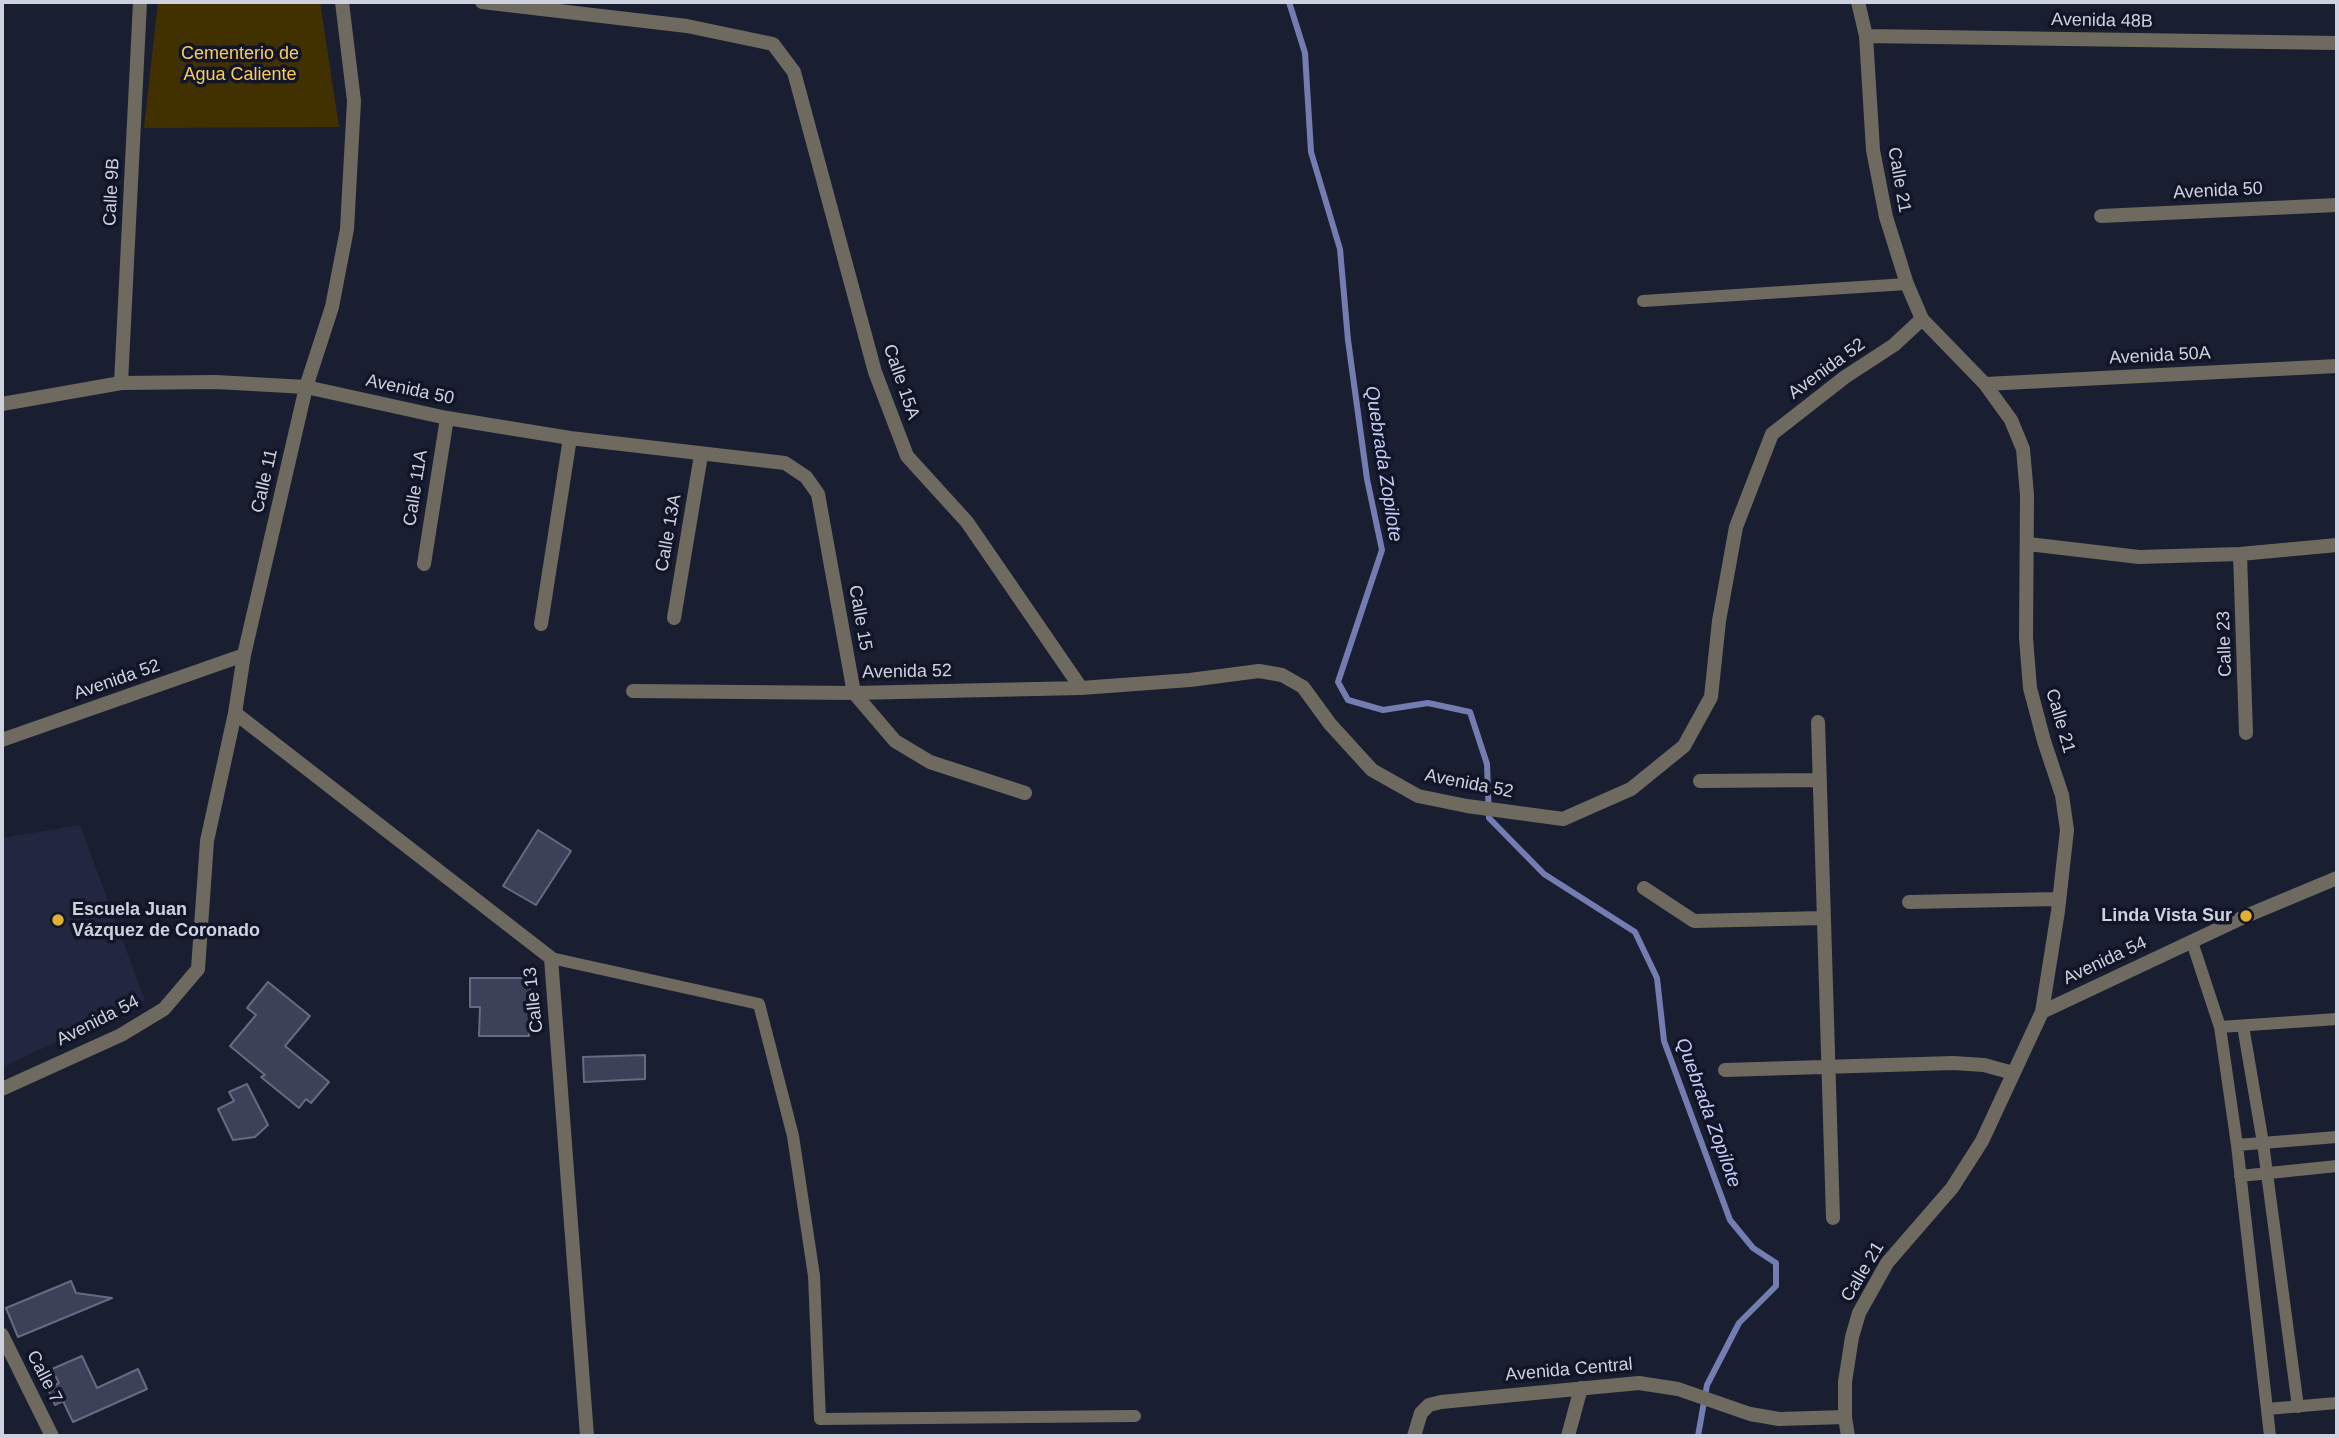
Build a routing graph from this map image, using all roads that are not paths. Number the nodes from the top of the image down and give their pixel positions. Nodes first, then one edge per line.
1 (140, 2) edge
2 (342, 2) edge
3 (482, 2) edge
4 (1858, 2) edge
5 (1866, 36) junction
6 (2337, 43) edge
7 (2337, 205) edge
8 (2101, 216) dead end
9 (1907, 284) junction
10 (1643, 301) dead end
11 (1922, 319) junction
12 (2337, 366) edge
13 (121, 383) junction
14 (1985, 384) junction
15 (306, 387) junction
16 (2, 404) edge
17 (447, 418) junction
18 (570, 438) junction
19 (701, 454) junction
20 (806, 477) joint
21 (2028, 544) junction
22 (2337, 545) edge
23 (2240, 554) junction
24 (424, 564) dead end
25 (674, 618) dead end
26 (541, 624) dead end
27 (244, 655) junction
28 (1081, 688) junction
29 (633, 691) dead end
30 (854, 693) junction
31 (235, 713) junction
32 (1818, 722) dead end
33 (2246, 733) dead end
34 (2, 740) edge
35 (1820, 780) junction
36 (1700, 781) dead end
37 (1024, 793) dead end
38 (2337, 878) edge
39 (1644, 888) dead end
40 (2059, 899) junction
41 (1909, 902) dead end
42 (1824, 918) junction
43 (2192, 942) junction
44 (551, 958) junction
45 (198, 969) joint
46 (2042, 1012) junction
47 (2337, 1019) edge
48 (2243, 1026) junction
49 (2220, 1027) junction
50 (1828, 1066) junction
51 (1725, 1070) dead end
52 (2013, 1073) junction
53 (2, 1088) edge
54 (2337, 1137) edge
55 (2263, 1143) junction
56 (2237, 1145) junction
57 (2337, 1166) edge
58 (2267, 1173) junction
59 (2240, 1176) junction
60 (1833, 1218) dead end
61 (2, 1335) edge
62 (1581, 1388) junction
63 (2337, 1403) edge
64 (2298, 1407) junction
65 (2267, 1409) junction
66 (1135, 1416) dead end
67 (1845, 1417) junction
68 (52, 1436) edge
69 (587, 1436) edge
70 (1414, 1436) edge
71 (1569, 1436) edge
72 (1849, 1436) edge
73 (2270, 1436) edge

1 - 13 street, Calle 9B
2 - 15 street, Calle 11
3 - 28 street, Calle 15A
4 - 5 street, Calle 21
5 - 6 street, Avenida 48B
5 - 9 street, Calle 21
7 - 8 street, Avenida 50
9 - 10 lane
9 - 11 street, Calle 21
11 - 14 street, Calle 21
11 - 28 street, Avenida 52
12 - 14 street, Avenida 50A
13 - 15 street, Avenida 50
13 - 16 street, Avenida 50
14 - 21 street, Calle 21
15 - 17 street, Avenida 50
15 - 27 street, Calle 11
17 - 18 street, Avenida 50
17 - 24 street, Calle 11A
18 - 19 street, Avenida 50
18 - 26 street
19 - 20 street, Avenida 50
19 - 25 street, Calle 13A
20 - 30 street, Calle 15
21 - 23 street
21 - 40 street, Calle 21
22 - 23 street
23 - 33 street, Calle 23
27 - 31 street, Calle 11
27 - 34 street, Avenida 52
28 - 30 street, Avenida 52
29 - 30 street, Avenida 52
30 - 37 street
31 - 44 street, Calle 13
31 - 45 street, Calle 11
32 - 35 street
35 - 36 street
35 - 42 street
38 - 43 street, Avenida 54
39 - 42 street
40 - 41 street
40 - 46 street, Calle 21
42 - 50 street
43 - 46 street, Avenida 54
43 - 49 lane
44 - 66 lane
44 - 69 street, Calle 13
45 - 53 street, Avenida 54
46 - 52 street, Calle 21
47 - 48 lane
48 - 49 lane
48 - 55 lane
49 - 56 lane
50 - 51 street
50 - 52 street
50 - 60 street
52 - 67 street, Calle 21
54 - 55 lane
55 - 56 lane
55 - 58 lane
56 - 59 lane
57 - 58 lane
58 - 59 lane
58 - 64 lane
59 - 65 lane
61 - 68 street, Calle 7
62 - 67 street, Avenida Central
62 - 70 street, Avenida Central
62 - 71 street
63 - 64 lane
64 - 65 lane
65 - 73 lane
67 - 72 street, Calle 21

